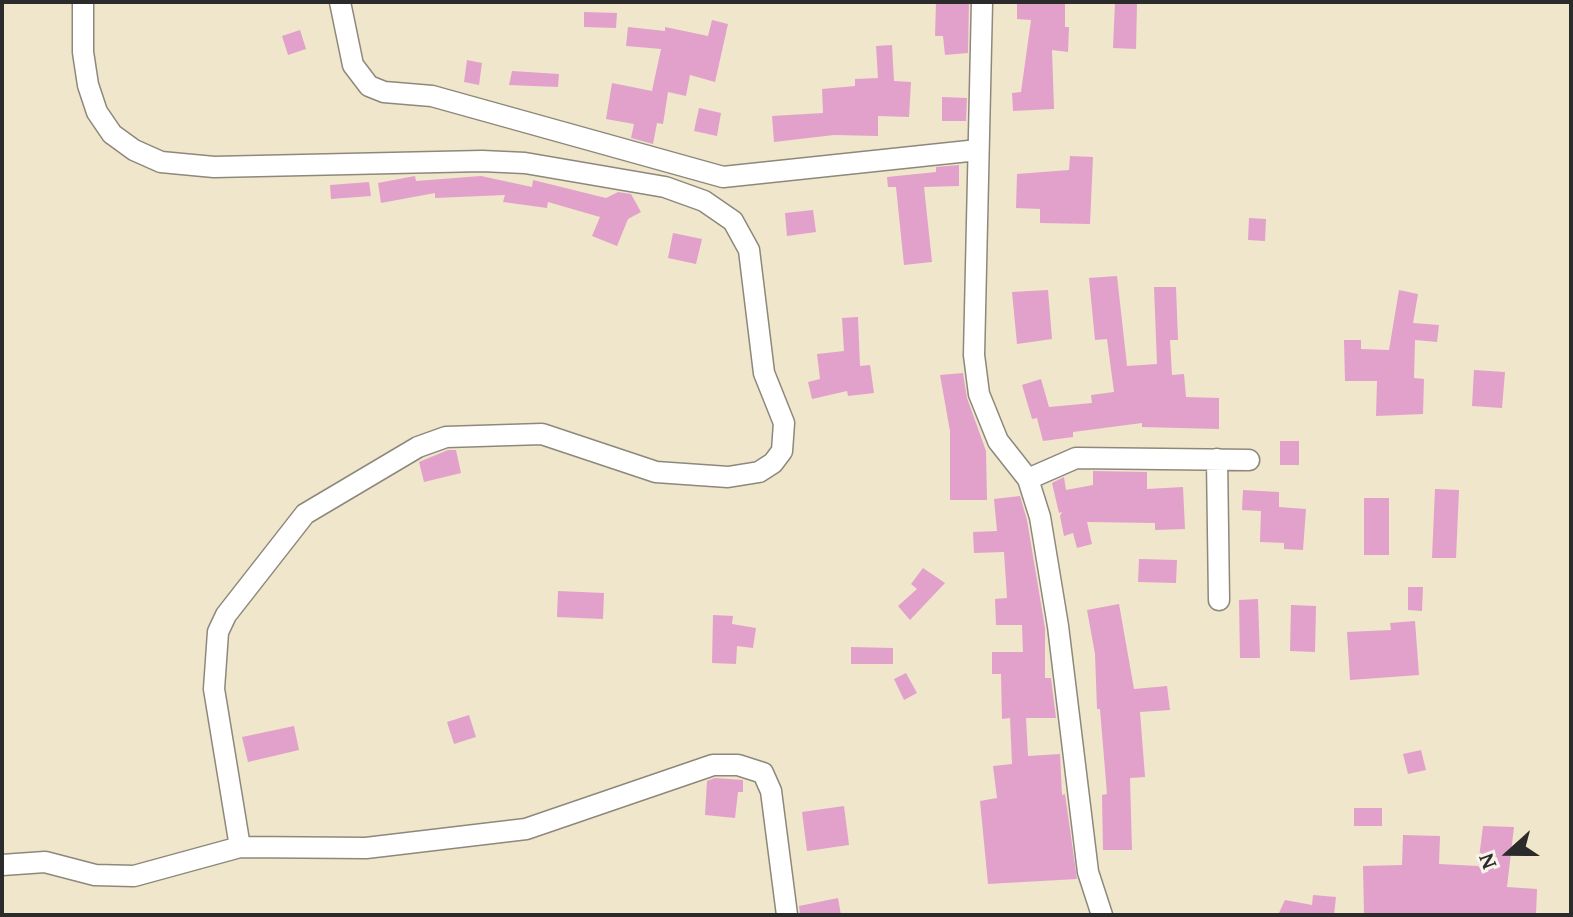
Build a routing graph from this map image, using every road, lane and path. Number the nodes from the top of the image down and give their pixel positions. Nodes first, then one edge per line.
1 (83, 2) edge
2 (340, 2) edge
3 (982, 2) edge
4 (978, 150) junction
5 (723, 177) junction
6 (704, 201) junction
7 (1217, 459) junction
8 (1249, 460) dead end
9 (1028, 479) junction
10 (1219, 600) dead end
11 (240, 847) junction
12 (2, 865) edge
13 (787, 915) edge
14 (1102, 915) edge

1 - 6 street
2 - 5 street
3 - 4 street
4 - 5 street
4 - 9 street
5 - 6 street
6 - 11 street
7 - 8 street
7 - 9 street
7 - 10 street
9 - 14 street
11 - 12 street
11 - 13 street

